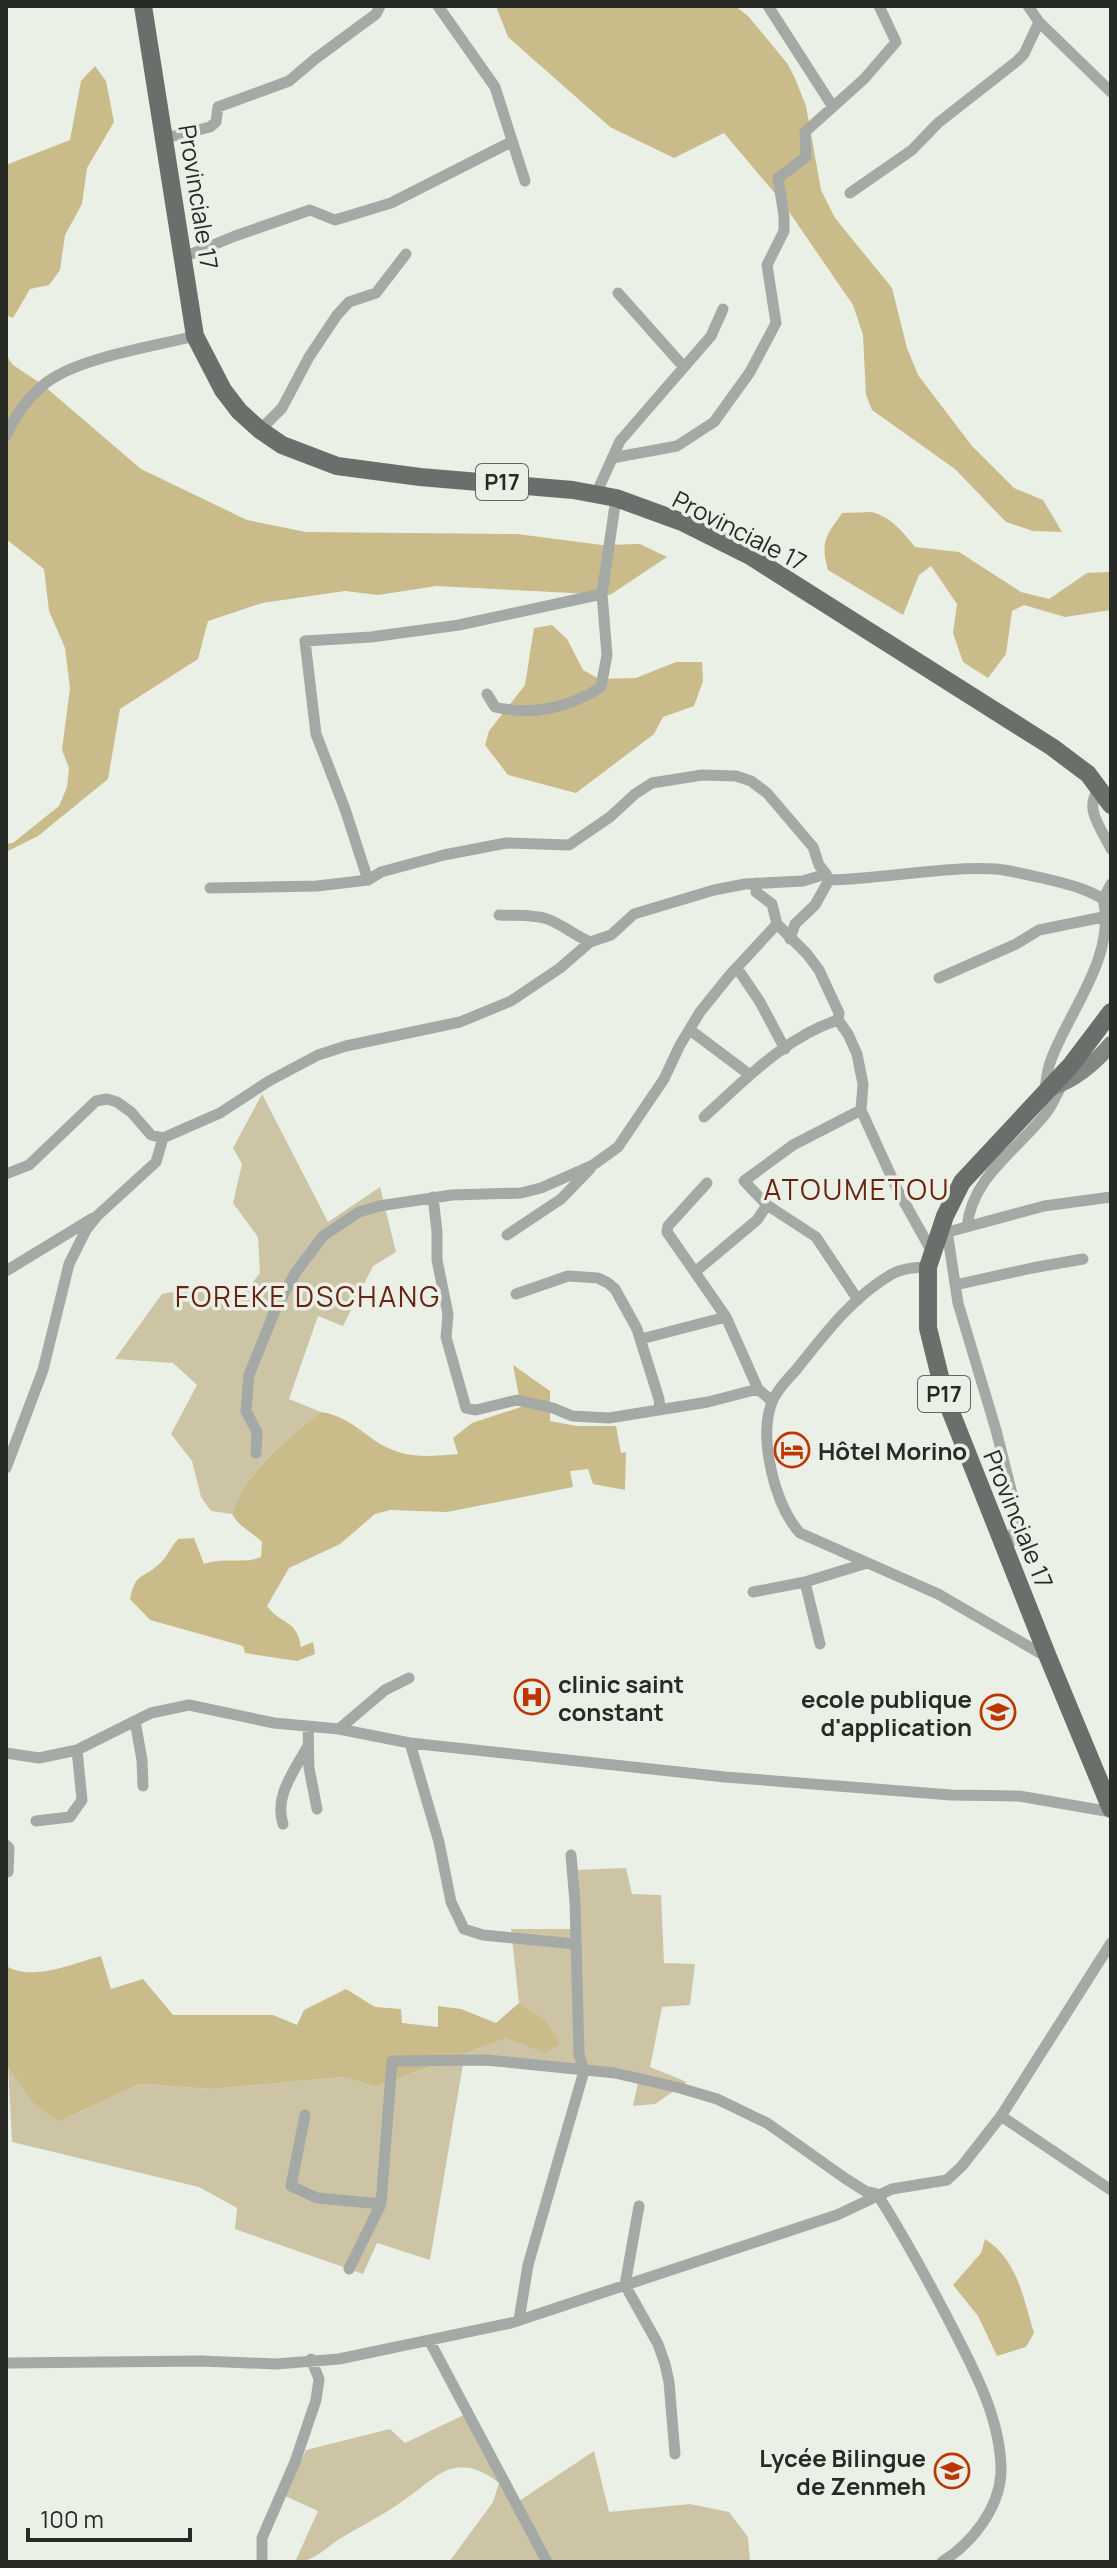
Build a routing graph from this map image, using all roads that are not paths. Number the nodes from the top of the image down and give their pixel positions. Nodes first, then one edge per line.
1 (143, 6) edge
2 (380, 6) edge
3 (438, 6) edge
4 (768, 6) edge
5 (879, 6) edge
6 (1028, 6) edge
7 (1039, 22) junction
8 (1111, 92) edge
9 (833, 107) junction
10 (165, 138) junction
11 (511, 142) junction
12 (525, 181) dead end
13 (850, 193) dead end
14 (406, 254) dead end
15 (184, 257) junction
16 (618, 293) dead end
17 (723, 309) dead end
18 (195, 336) junction
19 (683, 366) junction
20 (260, 430) junction
21 (6, 436) edge
22 (612, 458) junction
23 (596, 494) junction
24 (616, 498) junction
25 (602, 594) junction
26 (487, 694) dead end
27 (1100, 789) junction
28 (1111, 805) edge
29 (1111, 849) edge
30 (828, 877) junction
31 (368, 880) junction
32 (757, 883) junction
33 (1111, 884) edge
34 (210, 888) dead end
35 (1103, 899) junction
36 (499, 915) dead end
37 (1108, 916) junction
38 (777, 924) junction
39 (790, 939) junction
40 (590, 942) junction
41 (737, 968) junction
42 (939, 978) dead end
43 (1111, 1012) edge
44 (838, 1020) junction
45 (690, 1030) junction
46 (1111, 1044) edge
47 (785, 1049) junction
48 (750, 1075) junction
49 (1052, 1088) junction
50 (861, 1110) junction
51 (704, 1117) dead end
52 (163, 1138) junction
53 (593, 1165) junction
54 (6, 1174) edge
55 (707, 1183) dead end
56 (433, 1197) junction
57 (1111, 1197) edge
58 (767, 1205) junction
59 (97, 1216) junction
60 (946, 1224) junction
61 (967, 1227) junction
62 (507, 1235) dead end
63 (930, 1258) junction
64 (1083, 1259) dead end
65 (6, 1271) edge
66 (695, 1272) junction
67 (955, 1285) junction
68 (516, 1294) dead end
69 (858, 1300) junction
70 (726, 1317) junction
71 (641, 1339) junction
72 (758, 1389) junction
73 (772, 1401) junction
74 (660, 1410) junction
75 (256, 1453) dead end
76 (6, 1465) edge
77 (1006, 1550) junction
78 (867, 1563) junction
79 (805, 1582) junction
80 (753, 1592) dead end
81 (820, 1644) dead end
82 (1048, 1657) junction
83 (409, 1678) dead end
84 (135, 1721) junction
85 (308, 1726) junction
86 (339, 1729) junction
87 (410, 1743) junction
88 (307, 1748) junction
89 (77, 1750) junction
90 (6, 1753) edge
91 (143, 1786) dead end
92 (317, 1809) dead end
93 (1111, 1810) edge
94 (36, 1821) dead end
95 (283, 1824) dead end
96 (6, 1845) edge
97 (571, 1855) dead end
98 (8, 1872) dead end
99 (1111, 1943) edge
100 (576, 1944) junction
101 (584, 2071) junction
102 (305, 2115) dead end
103 (1001, 2116) junction
104 (1111, 2190) edge
105 (877, 2194) junction
106 (381, 2204) junction
107 (639, 2206) dead end
108 (349, 2269) dead end
109 (625, 2285) junction
110 (519, 2320) junction
111 (429, 2340) junction
112 (311, 2359) junction
113 (6, 2363) edge
114 (675, 2454) dead end
115 (262, 2562) edge
116 (547, 2562) edge
117 (942, 2562) edge

1 - 10 main road, Provinciale 17 / P17
2 - 10 street
3 - 11 street
4 - 9 street
5 - 9 street
6 - 7 street
7 - 8 street
7 - 13 street
9 - 22 street
10 - 15 main road, Provinciale 17 / P17
11 - 12 street
11 - 15 street
14 - 20 street
15 - 18 main road, Provinciale 17 / P17
16 - 19 street
17 - 19 street
18 - 20 main road, Provinciale 17 / P17
18 - 21 street
19 - 22 street
20 - 23 main road, Provinciale 17 / P17
22 - 23 street
23 - 24 main road, Provinciale 17 / P17
24 - 25 street
24 - 27 main road, Provinciale 17 / P17
25 - 26 street
25 - 31 street
27 - 28 main road, Provinciale 17 / P17
27 - 29 street
30 - 31 street
30 - 32 street
30 - 35 street
30 - 39 street
31 - 34 street
32 - 38 street
32 - 40 street
33 - 35 street
35 - 37 street
36 - 40 street
37 - 42 street
37 - 49 street
38 - 39 street
38 - 41 street
39 - 44 street
40 - 52 street
41 - 45 street
41 - 47 street
43 - 49 main road, Provinciale 17 / P17
44 - 47 street
44 - 50 street
45 - 48 street
45 - 53 street
46 - 49 street
47 - 48 street
48 - 51 street
49 - 60 main road, Provinciale 17 / P17
49 - 61 street
50 - 58 street
50 - 63 street
52 - 54 street
52 - 59 street
53 - 56 street
53 - 62 street
55 - 66 street
56 - 74 street
56 - 75 street
57 - 61 street
58 - 66 street
58 - 69 street
59 - 65 street
59 - 76 street
60 - 61 street
60 - 63 main road, Provinciale 17 / P17
60 - 67 street
63 - 69 street
63 - 77 main road, Provinciale 17 / P17
64 - 67 street
66 - 70 street
67 - 77 street
68 - 71 street
69 - 73 street
70 - 71 street
70 - 72 street
71 - 74 street
72 - 73 street
72 - 74 street
73 - 78 street
77 - 82 main road, Provinciale 17 / P17
78 - 79 street
78 - 82 street
79 - 80 street
79 - 81 street
82 - 93 main road, Provinciale 17 / P17
83 - 86 street
84 - 85 street
84 - 89 street
84 - 91 street
85 - 86 street
85 - 88 street
86 - 87 street
87 - 93 street
87 - 100 street
88 - 92 street
88 - 95 street
89 - 90 street
89 - 94 street
96 - 98 street
97 - 100 street
99 - 103 street
100 - 101 street
101 - 105 street
101 - 106 street
101 - 110 street
102 - 106 street
103 - 104 street
103 - 105 street
105 - 109 street
105 - 117 street
106 - 108 street
107 - 109 street
109 - 110 street
109 - 114 street
110 - 111 street
111 - 112 street
111 - 116 street
112 - 113 street
112 - 115 street

